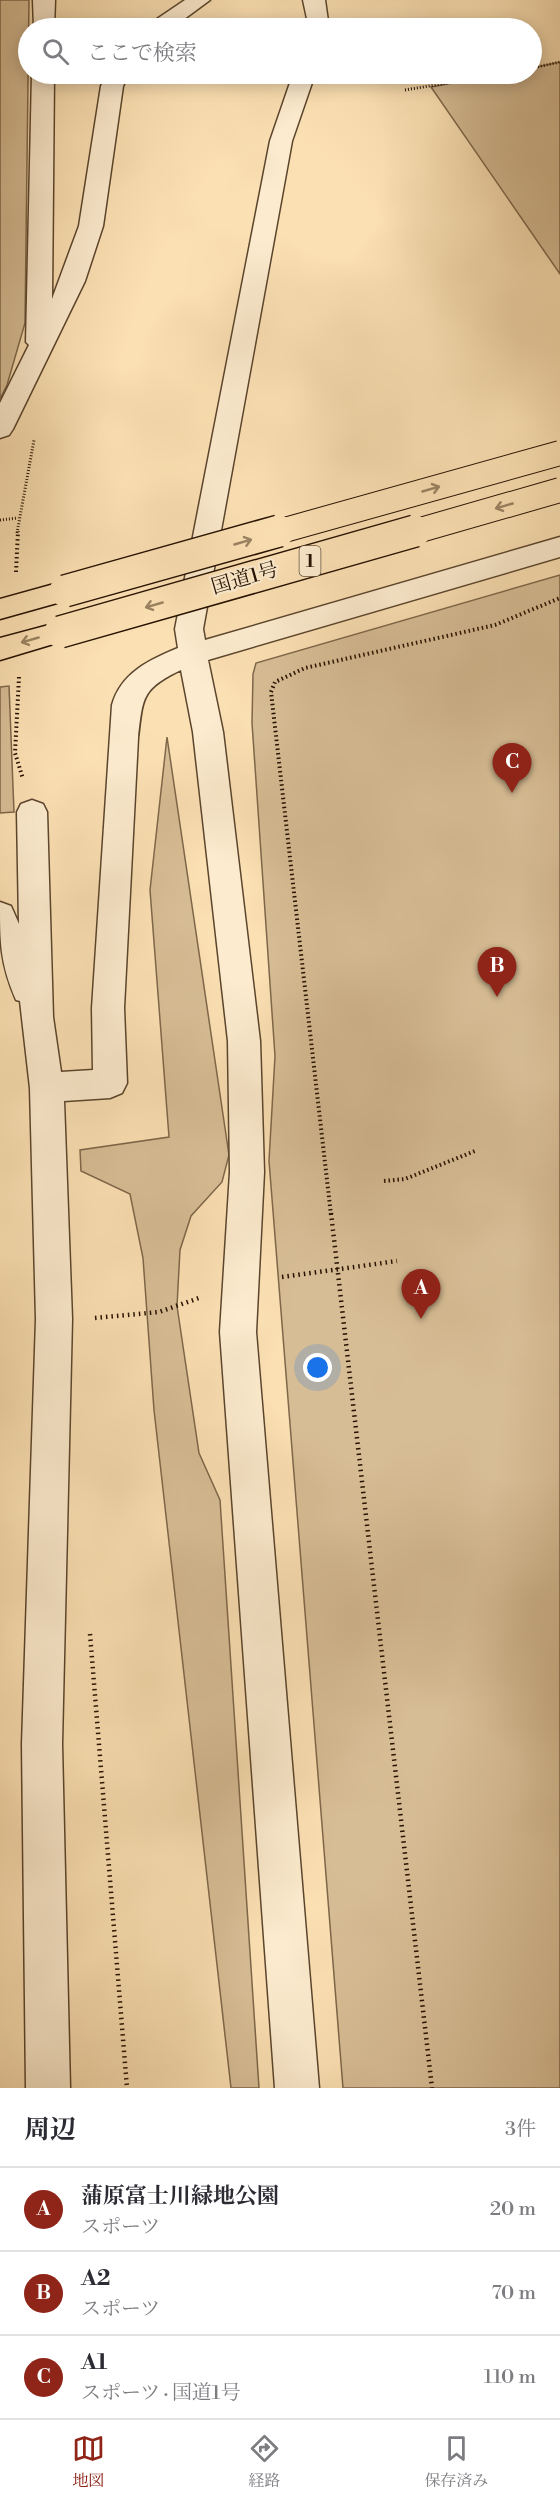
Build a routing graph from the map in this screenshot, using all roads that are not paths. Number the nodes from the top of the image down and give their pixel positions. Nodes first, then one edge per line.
1 (44, 0) edge
2 (199, 0) edge
3 (314, 0) edge
4 (44, 18) edge
5 (173, 18) edge
6 (317, 18) edge
7 (43, 84) edge
8 (113, 84) edge
9 (301, 84) edge
10 (39, 350) junction
11 (0, 429) edge
12 (560, 453) edge
13 (560, 490) edge
14 (560, 547) edge
15 (0, 608) edge
16 (0, 649) edge
17 (192, 654) junction
18 (32, 812) dead end
19 (0, 915) edge
20 (37, 1017) junction
21 (47, 1088) junction
22 (48, 2088) edge
23 (297, 2088) edge

1 - 4 street
2 - 5 street
3 - 6 street
7 - 10 street
8 - 10 street
9 - 17 street
10 - 11 street
15 -> 12 highway, 国道1号 / 1, bridge
13 -> 16 highway, 国道1号 / 1, bridge
14 - 17 street
17 - 21 street
17 - 23 street
18 - 20 street
19 - 20 street
20 - 21 street
21 - 22 street

